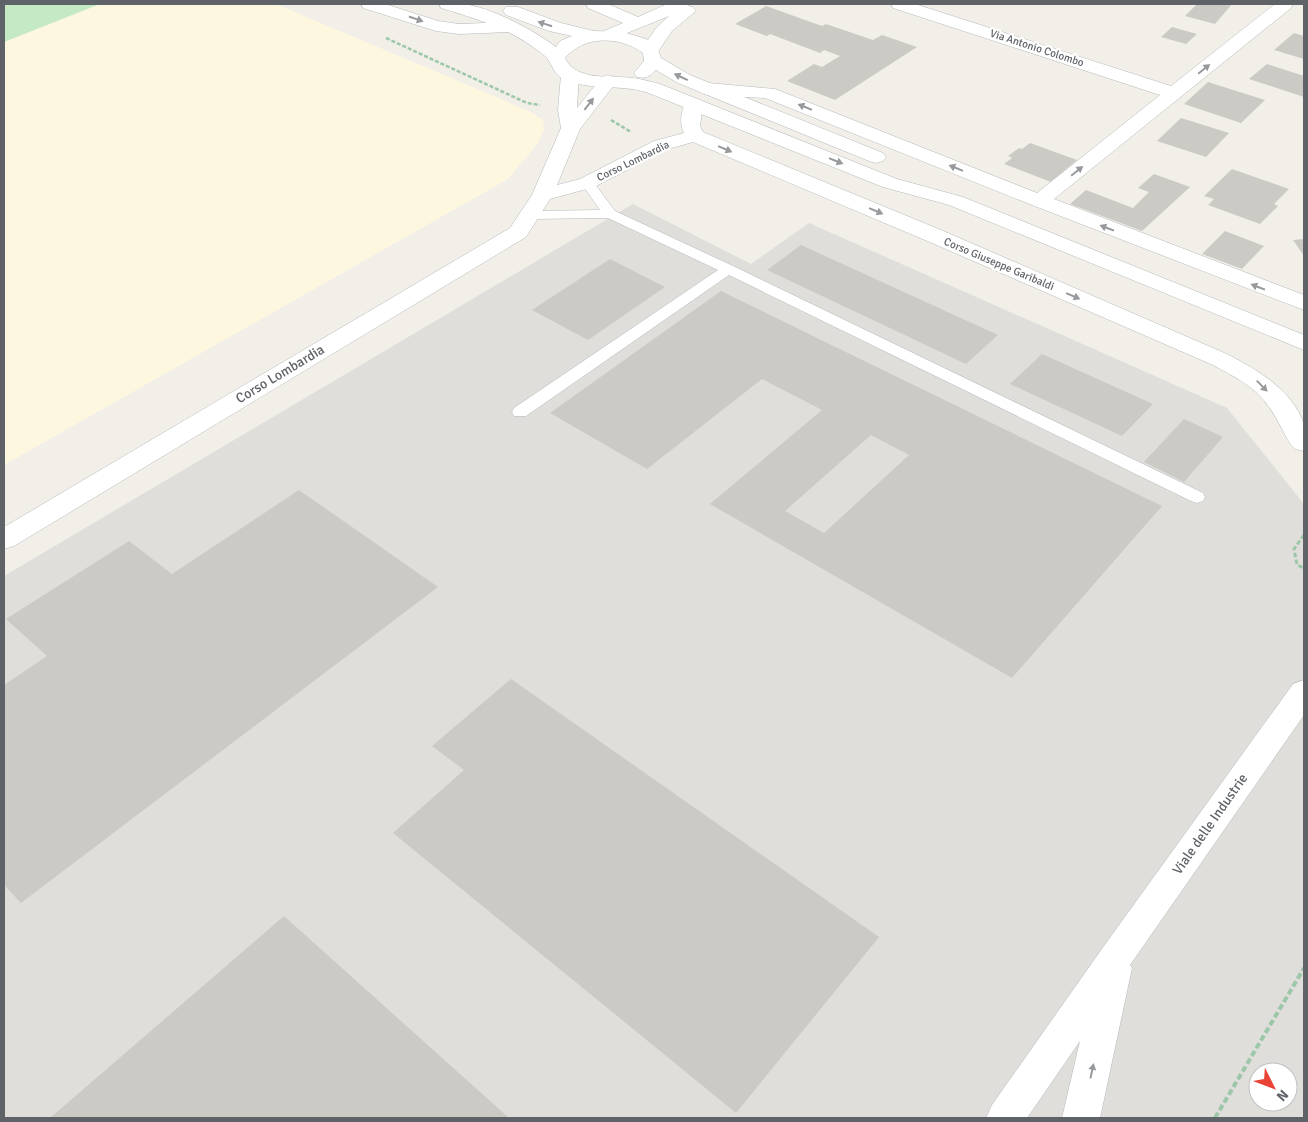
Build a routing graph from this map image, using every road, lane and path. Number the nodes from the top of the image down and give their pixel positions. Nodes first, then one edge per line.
1 (369, 4) edge
2 (448, 4) edge
3 (494, 4) edge
4 (594, 4) edge
5 (681, 4) edge
6 (700, 4) edge
7 (899, 4) edge
8 (1285, 4) edge
9 (638, 23) junction
10 (508, 27) junction
11 (610, 35) junction
12 (592, 36) junction
13 (653, 55) junction
14 (556, 58) junction
15 (570, 75) junction
16 (611, 81) junction
17 (708, 89) junction
18 (1174, 93) junction
19 (694, 104) junction
20 (571, 128) junction
21 (695, 136) junction
22 (587, 184) junction
23 (956, 201) junction
24 (1039, 201) junction
25 (536, 205) junction
26 (610, 214) junction
27 (728, 269) junction
28 (1304, 303) edge
29 (1304, 343) edge
30 (520, 412) dead end
31 (1304, 443) edge
32 (1197, 497) dead end
33 (1304, 536) edge
34 (4, 539) edge
35 (1304, 568) edge
36 (1304, 692) edge
37 (1116, 957) junction
38 (1304, 968) edge
39 (1005, 1118) edge
40 (1082, 1118) edge
41 (1215, 1118) edge

1 -> 10 street
2 - 10 street
12 -> 3 street
4 - 9 street
5 - 9 street
6 - 13 street
7 - 18 street, Via Antonio Colombo
18 -> 8 street
9 - 11 street
10 - 14 street
11 - 12 street
11 - 13 street
12 - 14 street
13 - 16 street
17 -> 13 street
14 - 15 street
15 - 16 street
15 - 20 street
16 - 19 street
20 -> 16 street, Corso Lombardia
17 - 23 street
24 -> 17 street
24 -> 18 street
19 - 21 street
19 -> 23 street
20 - 25 street, Corso Lombardia
21 - 22 street, Corso Lombardia
21 -> 31 street, Corso Giuseppe Garibaldi
22 - 25 street, Corso Lombardia
22 - 26 lane
23 - 29 street
28 -> 24 street
25 - 26 lane
25 - 34 street, Corso Lombardia
26 - 27 lane
27 - 30 lane
27 - 32 lane
33 - 35 path
36 - 37 street, Viale delle Industrie
37 - 39 street, Viale delle Industrie
40 -> 37 street, Viale delle Industrie
38 - 41 path

